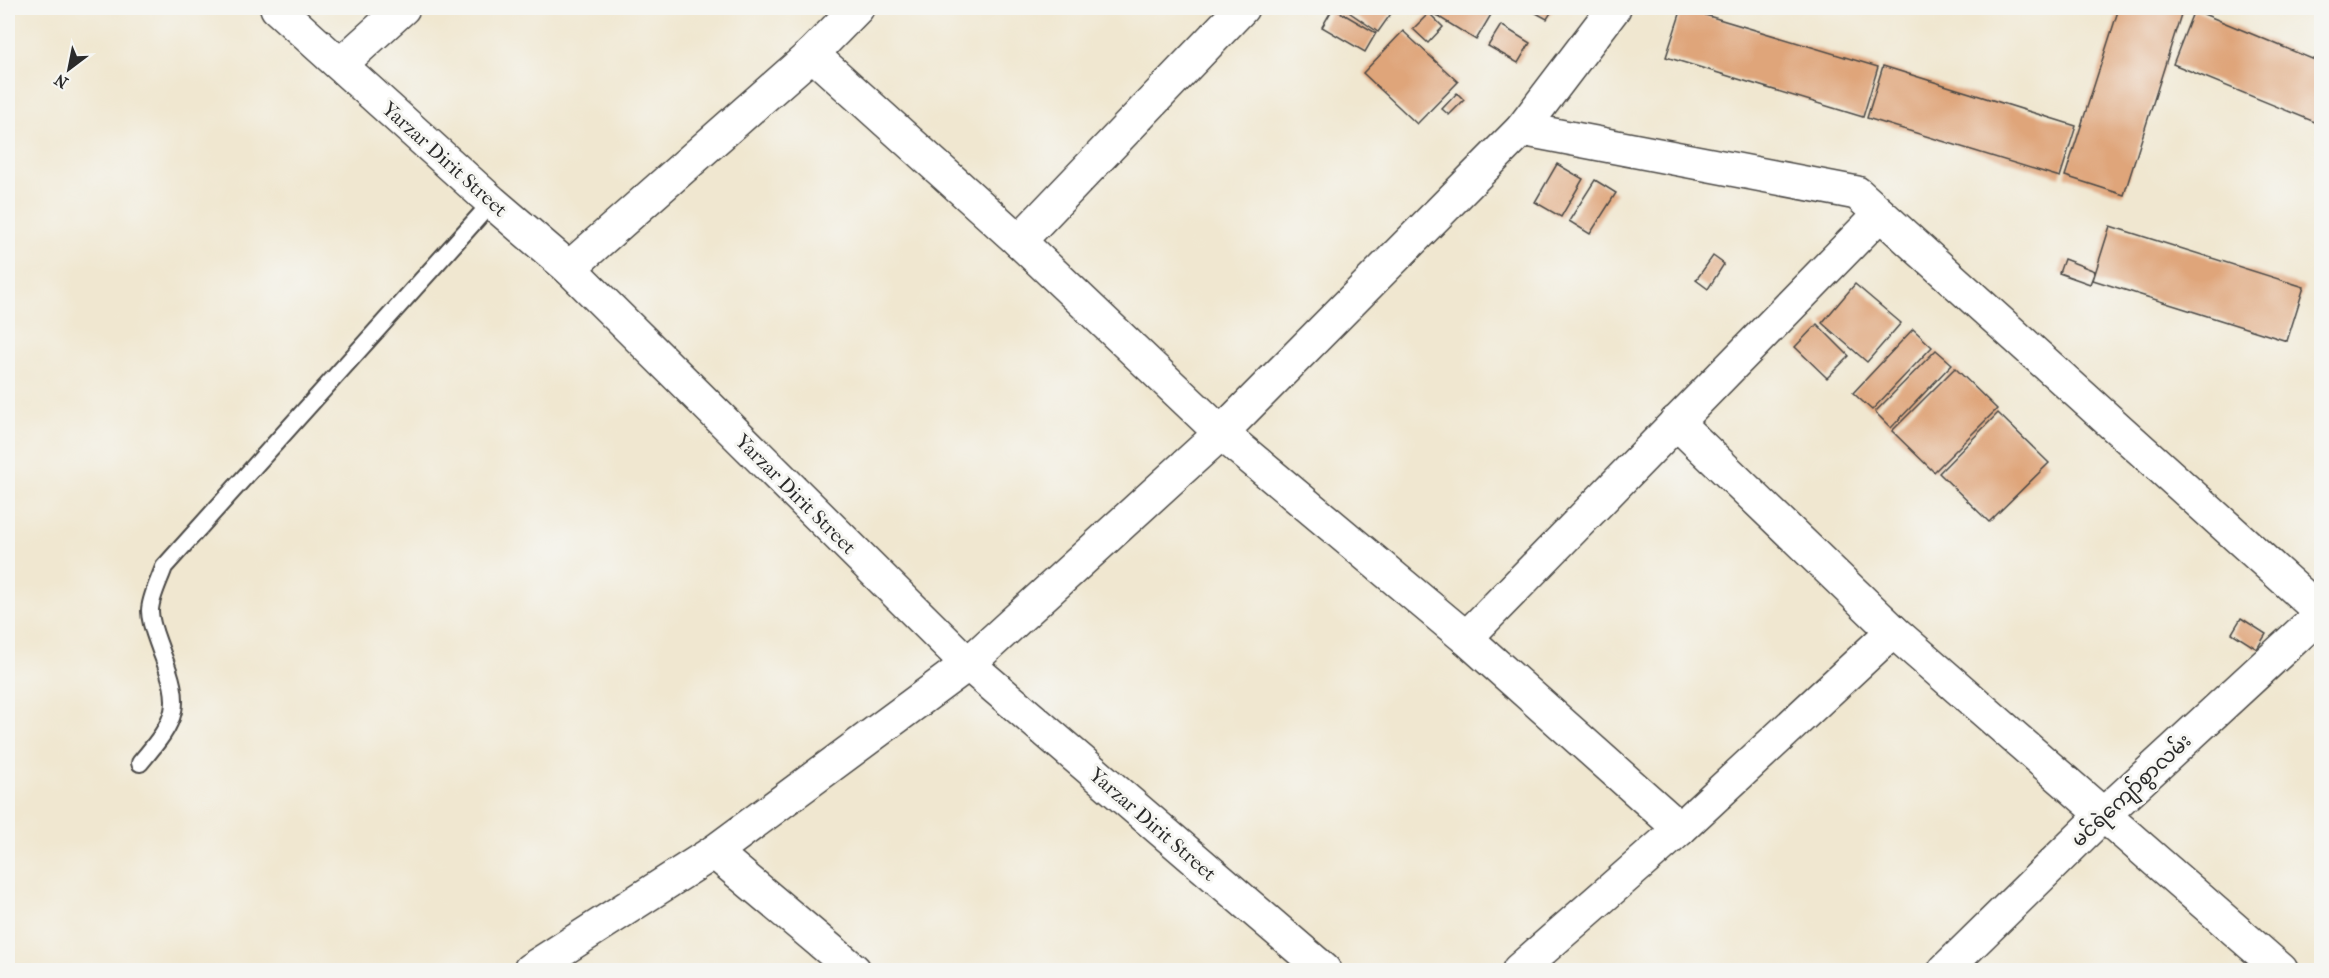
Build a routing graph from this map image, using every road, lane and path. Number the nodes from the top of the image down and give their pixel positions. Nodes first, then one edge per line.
1 (277, 8) edge
2 (403, 8) edge
3 (857, 8) edge
4 (1242, 8) edge
5 (1614, 8) edge
6 (812, 54) junction
7 (341, 64) junction
8 (1522, 129) junction
9 (492, 202) junction
10 (1880, 214) junction
11 (1019, 241) junction
12 (569, 268) junction
13 (1676, 422) junction
14 (1221, 433) junction
15 (2322, 613) edge
16 (1893, 631) junction
17 (1466, 638) junction
18 (968, 664) junction
19 (140, 763) dead end
20 (2103, 814) junction
21 (1680, 829) junction
22 (714, 852) junction
23 (530, 970) edge
24 (854, 970) edge
25 (1324, 970) edge
26 (1519, 970) edge
27 (1945, 970) edge
28 (2281, 970) edge

1 - 7 street, Yarzar Dirit Street
2 - 7 street
3 - 6 street
4 - 11 street
5 - 8 street
6 - 11 street
6 - 12 street
7 - 9 street, Yarzar Dirit Street
8 - 10 street
8 - 14 street
9 - 12 street, Yarzar Dirit Street
9 - 19 lane
10 - 13 street
10 - 15 street
11 - 14 street
12 - 18 street, Yarzar Dirit Street
13 - 16 street
13 - 17 street
14 - 17 street
14 - 18 street
15 - 20 street, မင်ရဲကျော်စွာလမ်း
16 - 20 street
16 - 21 street
17 - 21 street
18 - 22 street
18 - 25 street, Yarzar Dirit Street
20 - 27 street, မင်ရဲကျော်စွာလမ်း
20 - 28 street
21 - 26 street
22 - 23 street
22 - 24 street

